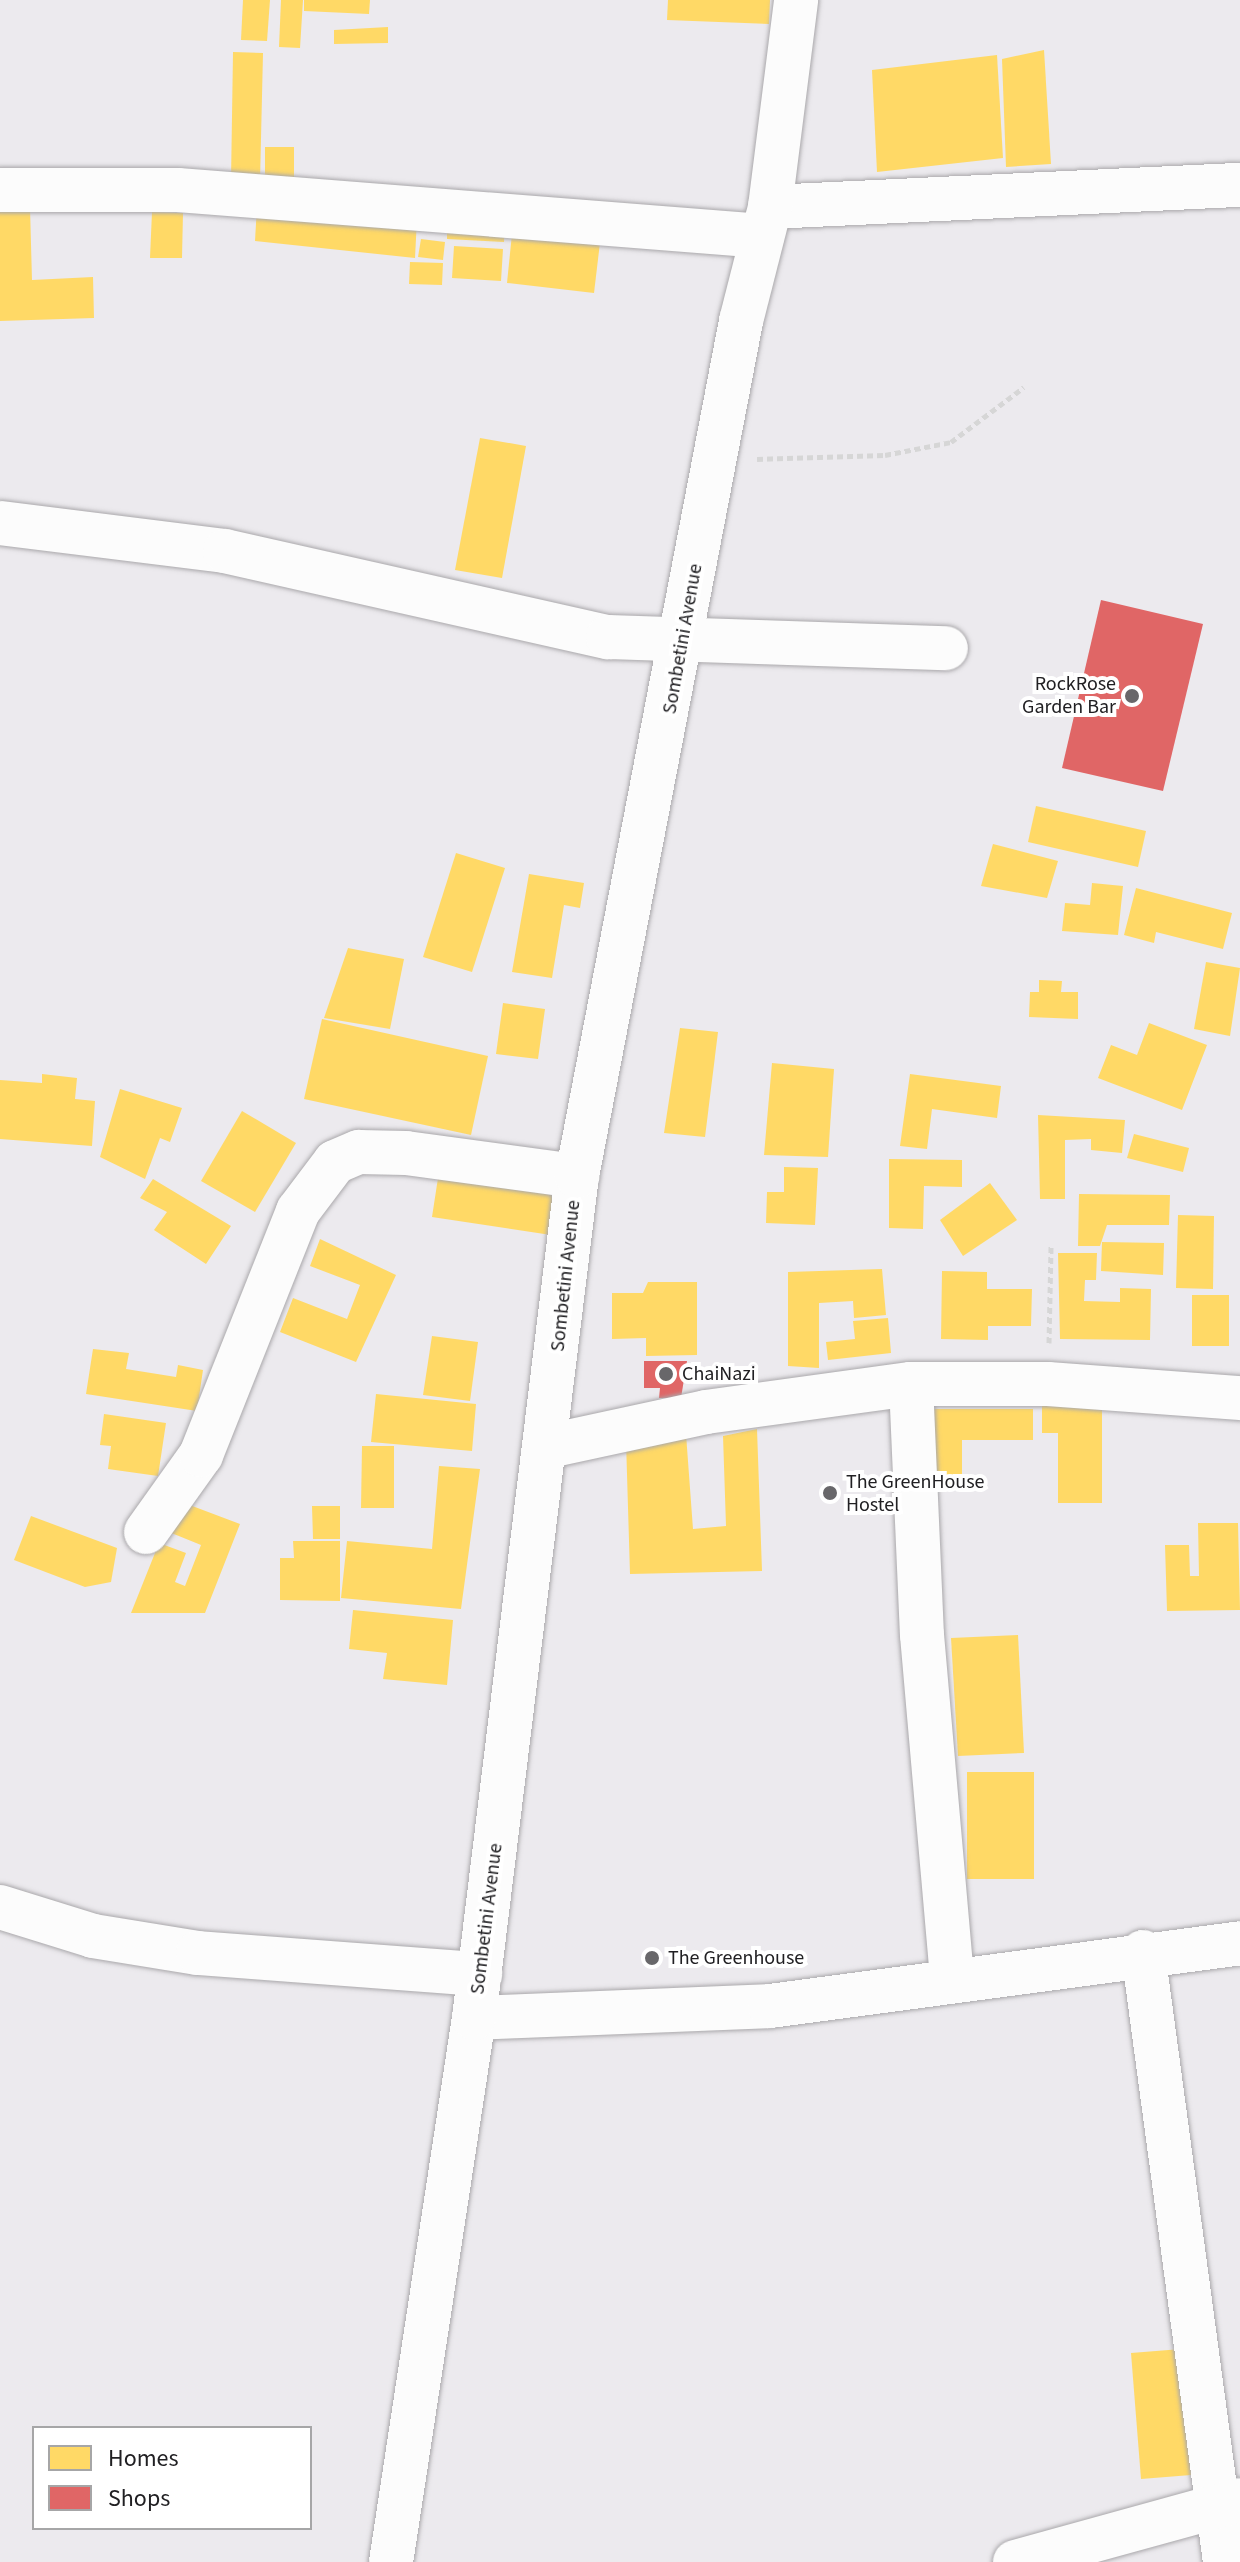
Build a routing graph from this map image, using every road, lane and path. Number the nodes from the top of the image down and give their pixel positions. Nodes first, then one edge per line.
1 (796, 0) edge
2 (1240, 185) edge
3 (0, 190) edge
4 (766, 222) junction
5 (1024, 387) dead end
6 (716, 457) junction
7 (0, 523) edge
8 (683, 645) junction
9 (946, 648) dead end
10 (577, 1176) junction
11 (1051, 1246) dead end
12 (911, 1384) junction
13 (1048, 1384) junction
14 (1240, 1398) edge
15 (549, 1446) junction
16 (146, 1532) dead end
17 (0, 1907) edge
18 (1240, 1943) edge
19 (1143, 1952) junction
20 (480, 1974) junction
21 (952, 1978) junction
22 (474, 2018) junction
23 (1228, 2504) edge
24 (391, 2562) edge
25 (1015, 2562) edge
26 (1225, 2562) edge

1 - 4 street, Sombetini Avenue
2 - 4 street
3 - 4 street
4 - 6 street, Sombetini Avenue
5 - 6 path
6 - 8 street, Sombetini Avenue
7 - 8 street
8 - 9 street
8 - 10 street, Sombetini Avenue
10 - 15 street, Sombetini Avenue
10 - 16 street
11 - 13 path
12 - 13 street
12 - 15 street
12 - 21 street
13 - 14 street
15 - 20 street, Sombetini Avenue
17 - 20 street
18 - 19 street
19 - 21 street
19 - 23 street
20 - 22 street, Sombetini Avenue
21 - 22 street
22 - 24 street, Sombetini Avenue
23 - 25 street
23 - 26 street

